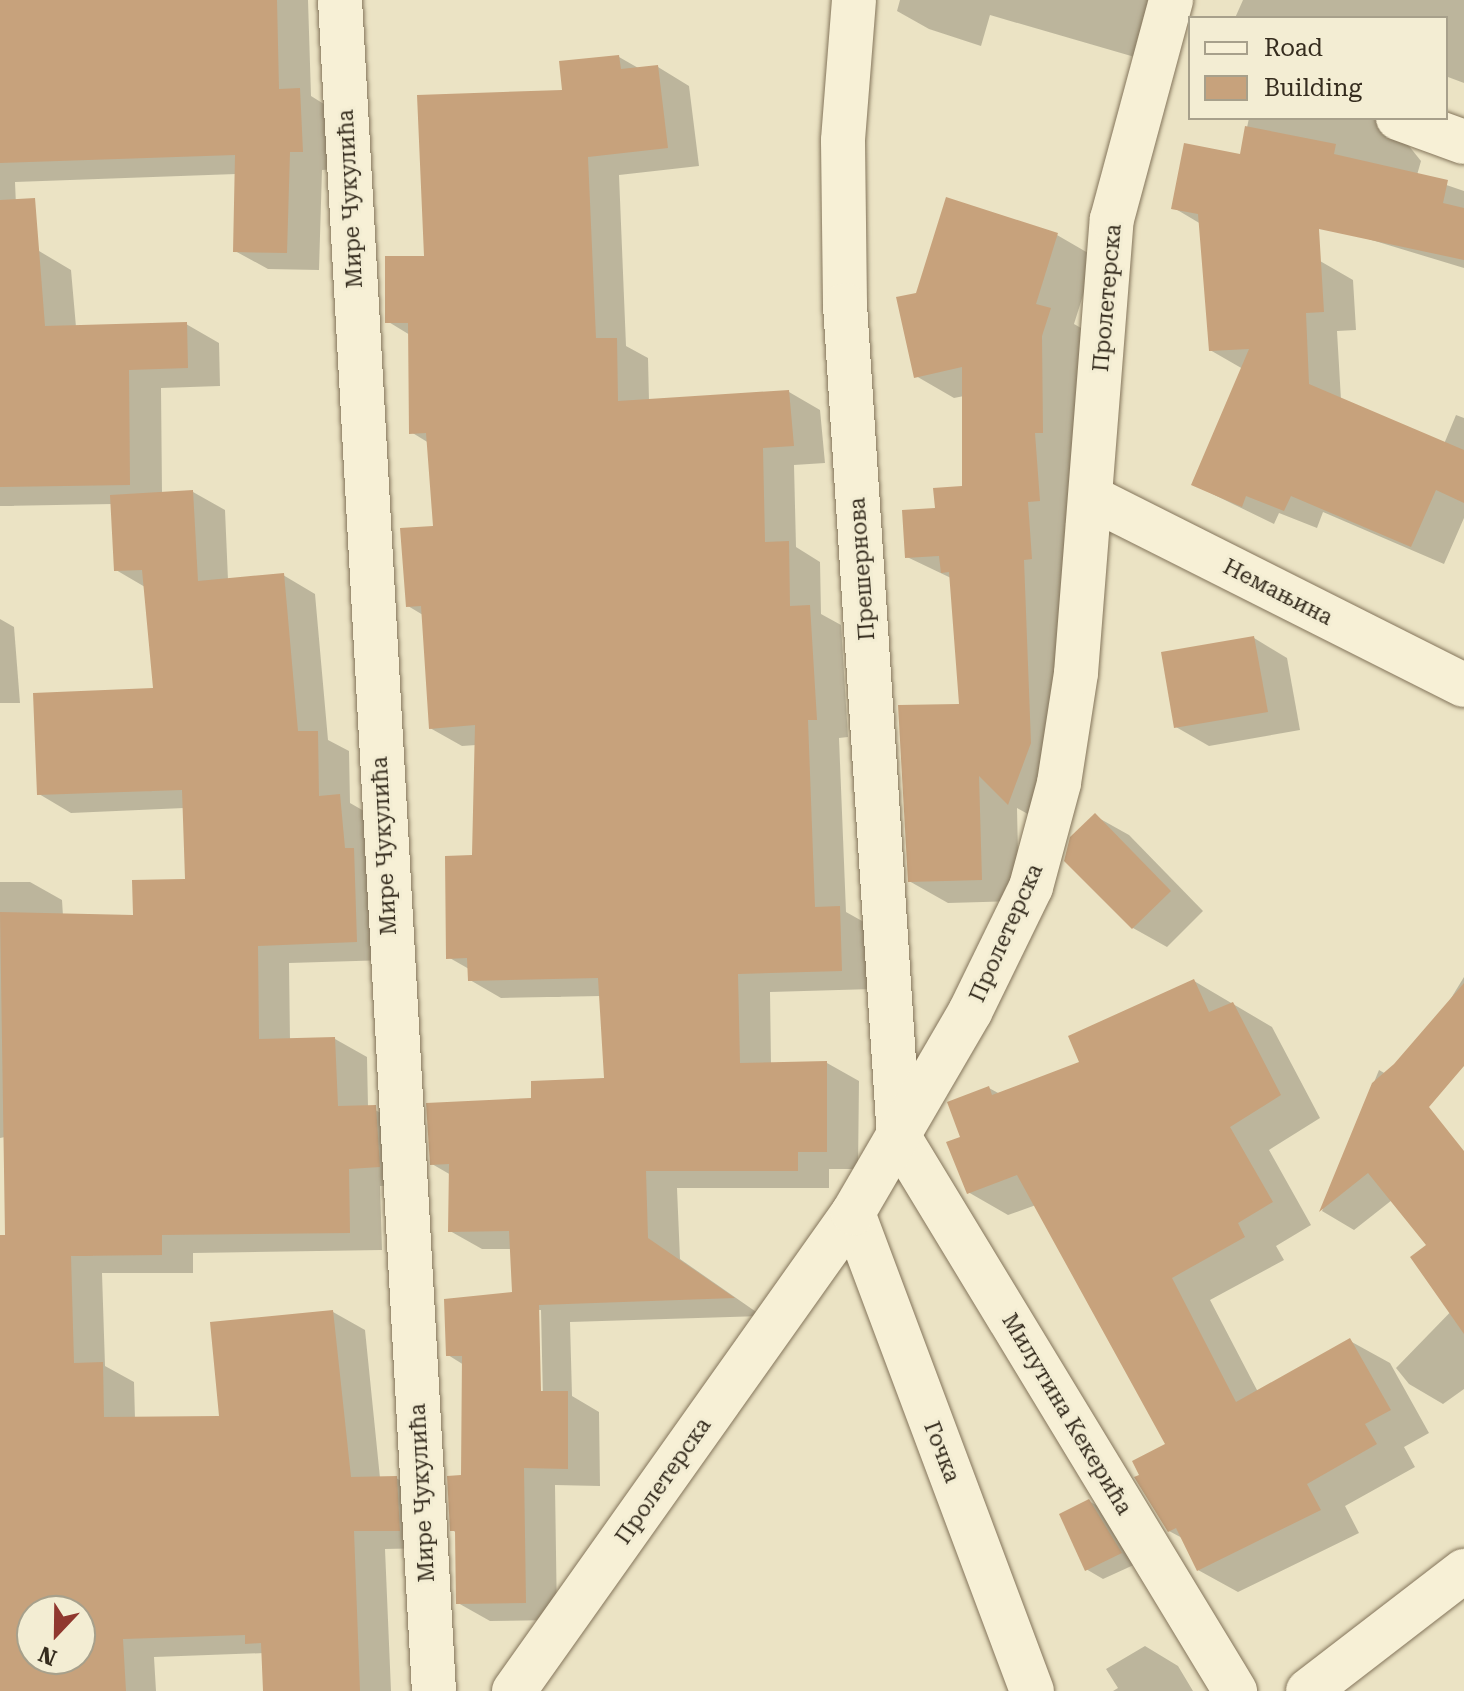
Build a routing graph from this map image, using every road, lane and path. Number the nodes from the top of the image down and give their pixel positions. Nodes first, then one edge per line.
1 (340, 0) edge
2 (854, 0) edge
3 (1171, 0) edge
4 (1173, 49) edge
5 (1404, 120) edge
6 (1464, 142) edge
7 (1092, 498) junction
8 (1464, 685) edge
9 (899, 1137) junction
10 (853, 1213) junction
11 (1464, 1571) edge
12 (434, 1691) edge
13 (514, 1691) edge
14 (1032, 1691) edge
15 (1235, 1691) edge
16 (1308, 1691) edge

1 - 12 street, Мире Чукулића
2 - 9 street, Прешернова
3 - 4 street, Пролетерска
4 - 7 street, Пролетерска
5 - 6 street
7 - 8 street, Немањина
7 - 9 street, Пролетерска
9 - 10 street, Пролетерска
9 - 15 street, Милутина Кекерића
10 - 13 street, Пролетерска
10 - 14 street, Гочка
11 - 16 street

